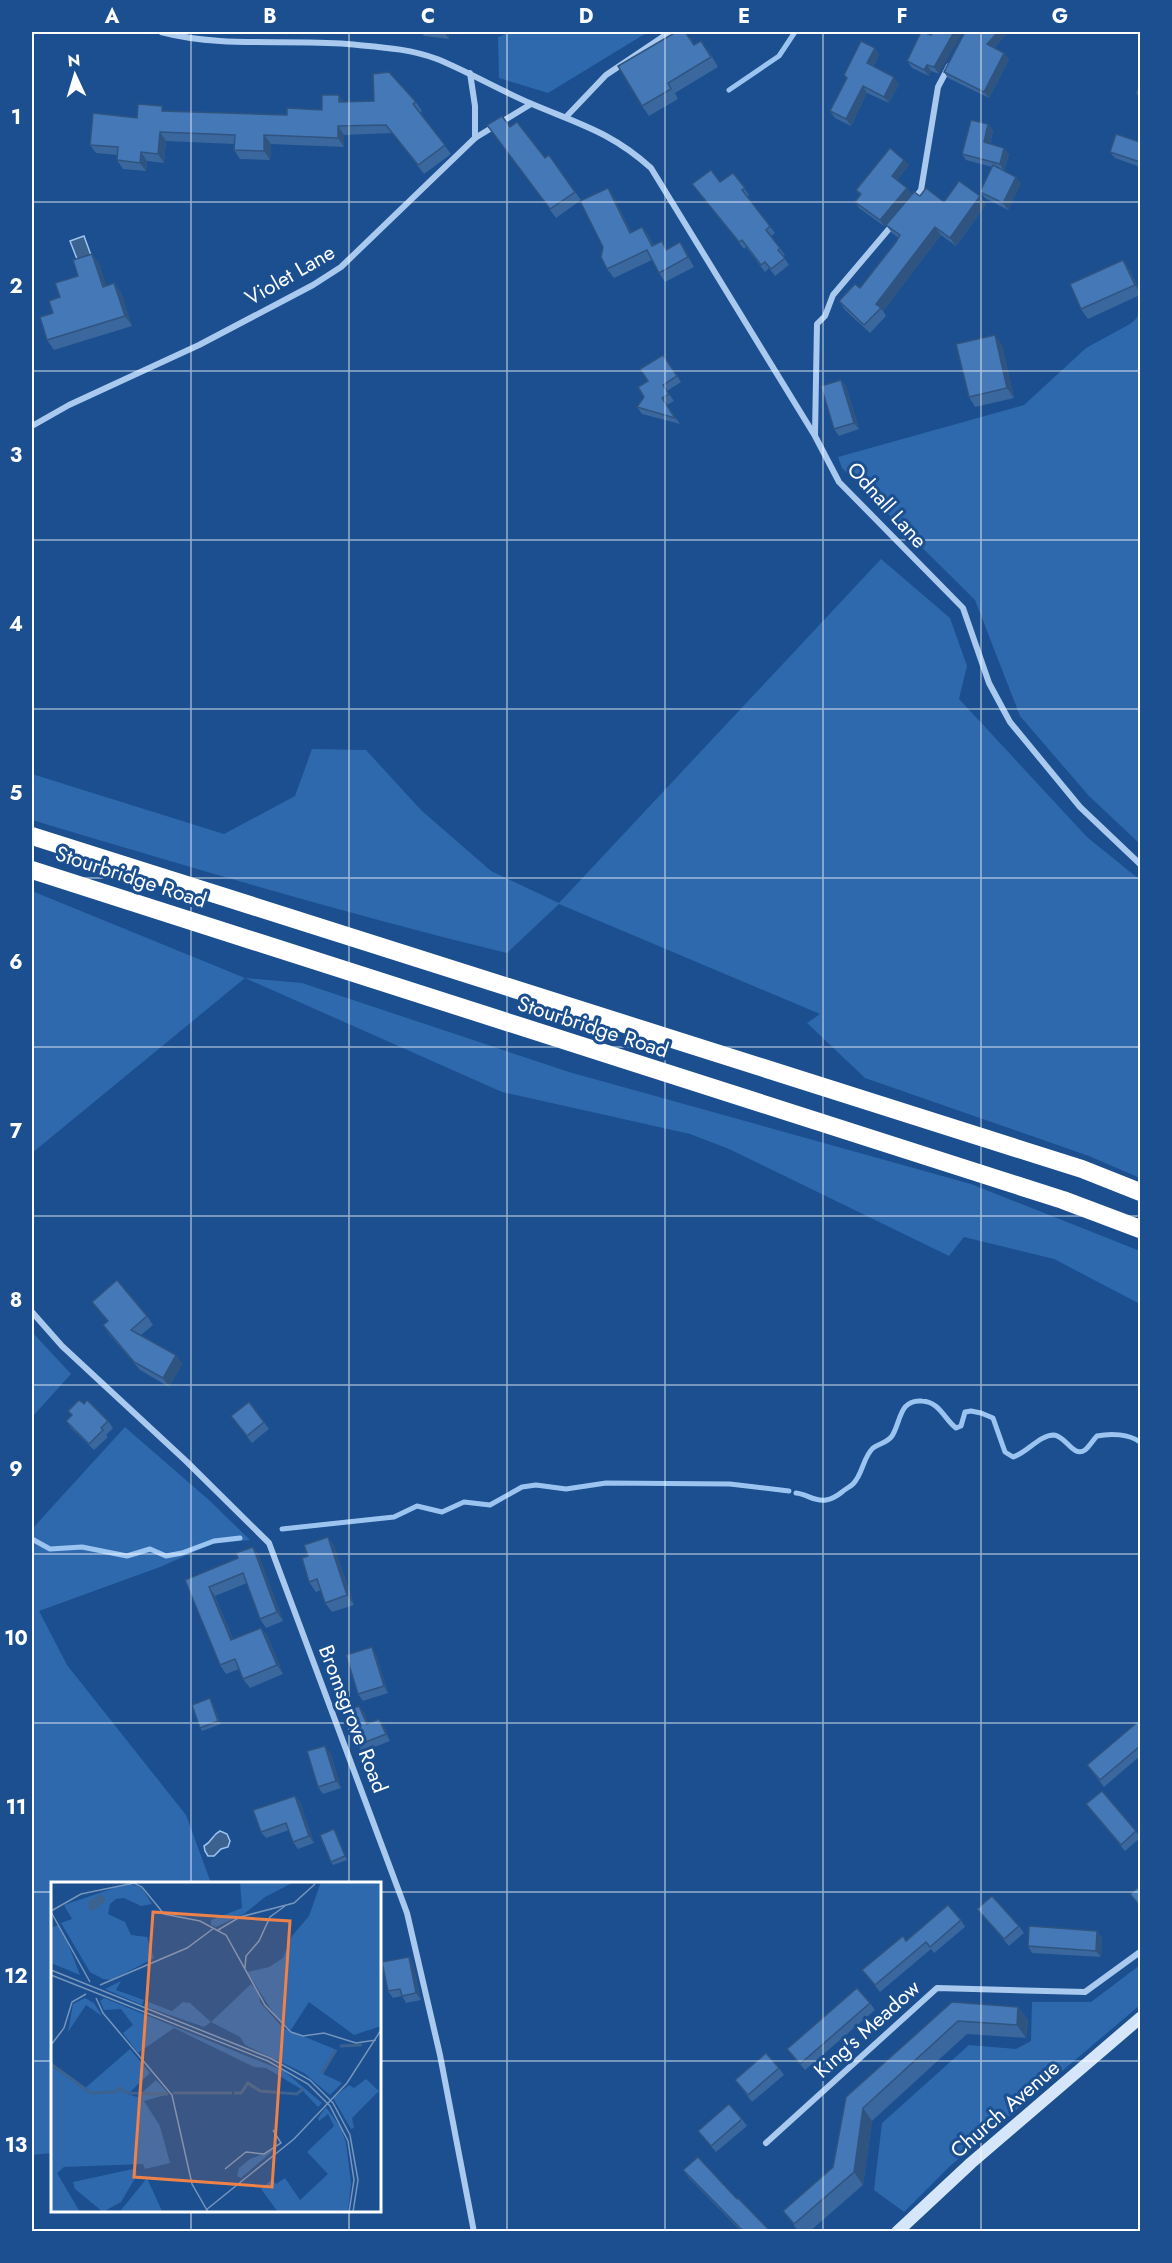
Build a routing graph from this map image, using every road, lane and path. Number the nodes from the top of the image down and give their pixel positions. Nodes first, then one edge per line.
1 (161, 32) edge
2 (670, 32) edge
3 (952, 59) edge
4 (470, 73) junction
5 (531, 104) junction
6 (566, 117) junction
7 (475, 138) junction
8 (907, 207) edge
9 (899, 216) edge
10 (32, 426) edge
11 (815, 436) junction
12 (32, 836) edge
13 (1140, 864) edge
14 (32, 870) edge
15 (1140, 1192) edge
16 (1140, 1229) edge
17 (32, 1312) edge
18 (1140, 1952) edge
19 (1140, 2018) edge
20 (766, 2142) dead end
21 (474, 2232) edge
22 (897, 2232) edge

1 - 4 street, Odnall Lane
2 - 6 street
3 - 8 street
4 - 5 street, Odnall Lane
4 - 7 street
5 - 6 street, Odnall Lane
5 - 7 street, Violet Lane
6 - 11 street, Odnall Lane
7 - 10 street, Violet Lane
9 - 11 street
11 - 13 street, Odnall Lane
12 - 15 highway, Stourbridge Road
14 - 16 highway, Stourbridge Road
17 - 21 street, Bromsgrove Road
18 - 20 street, King's Meadow
19 - 22 street, Church Avenue

